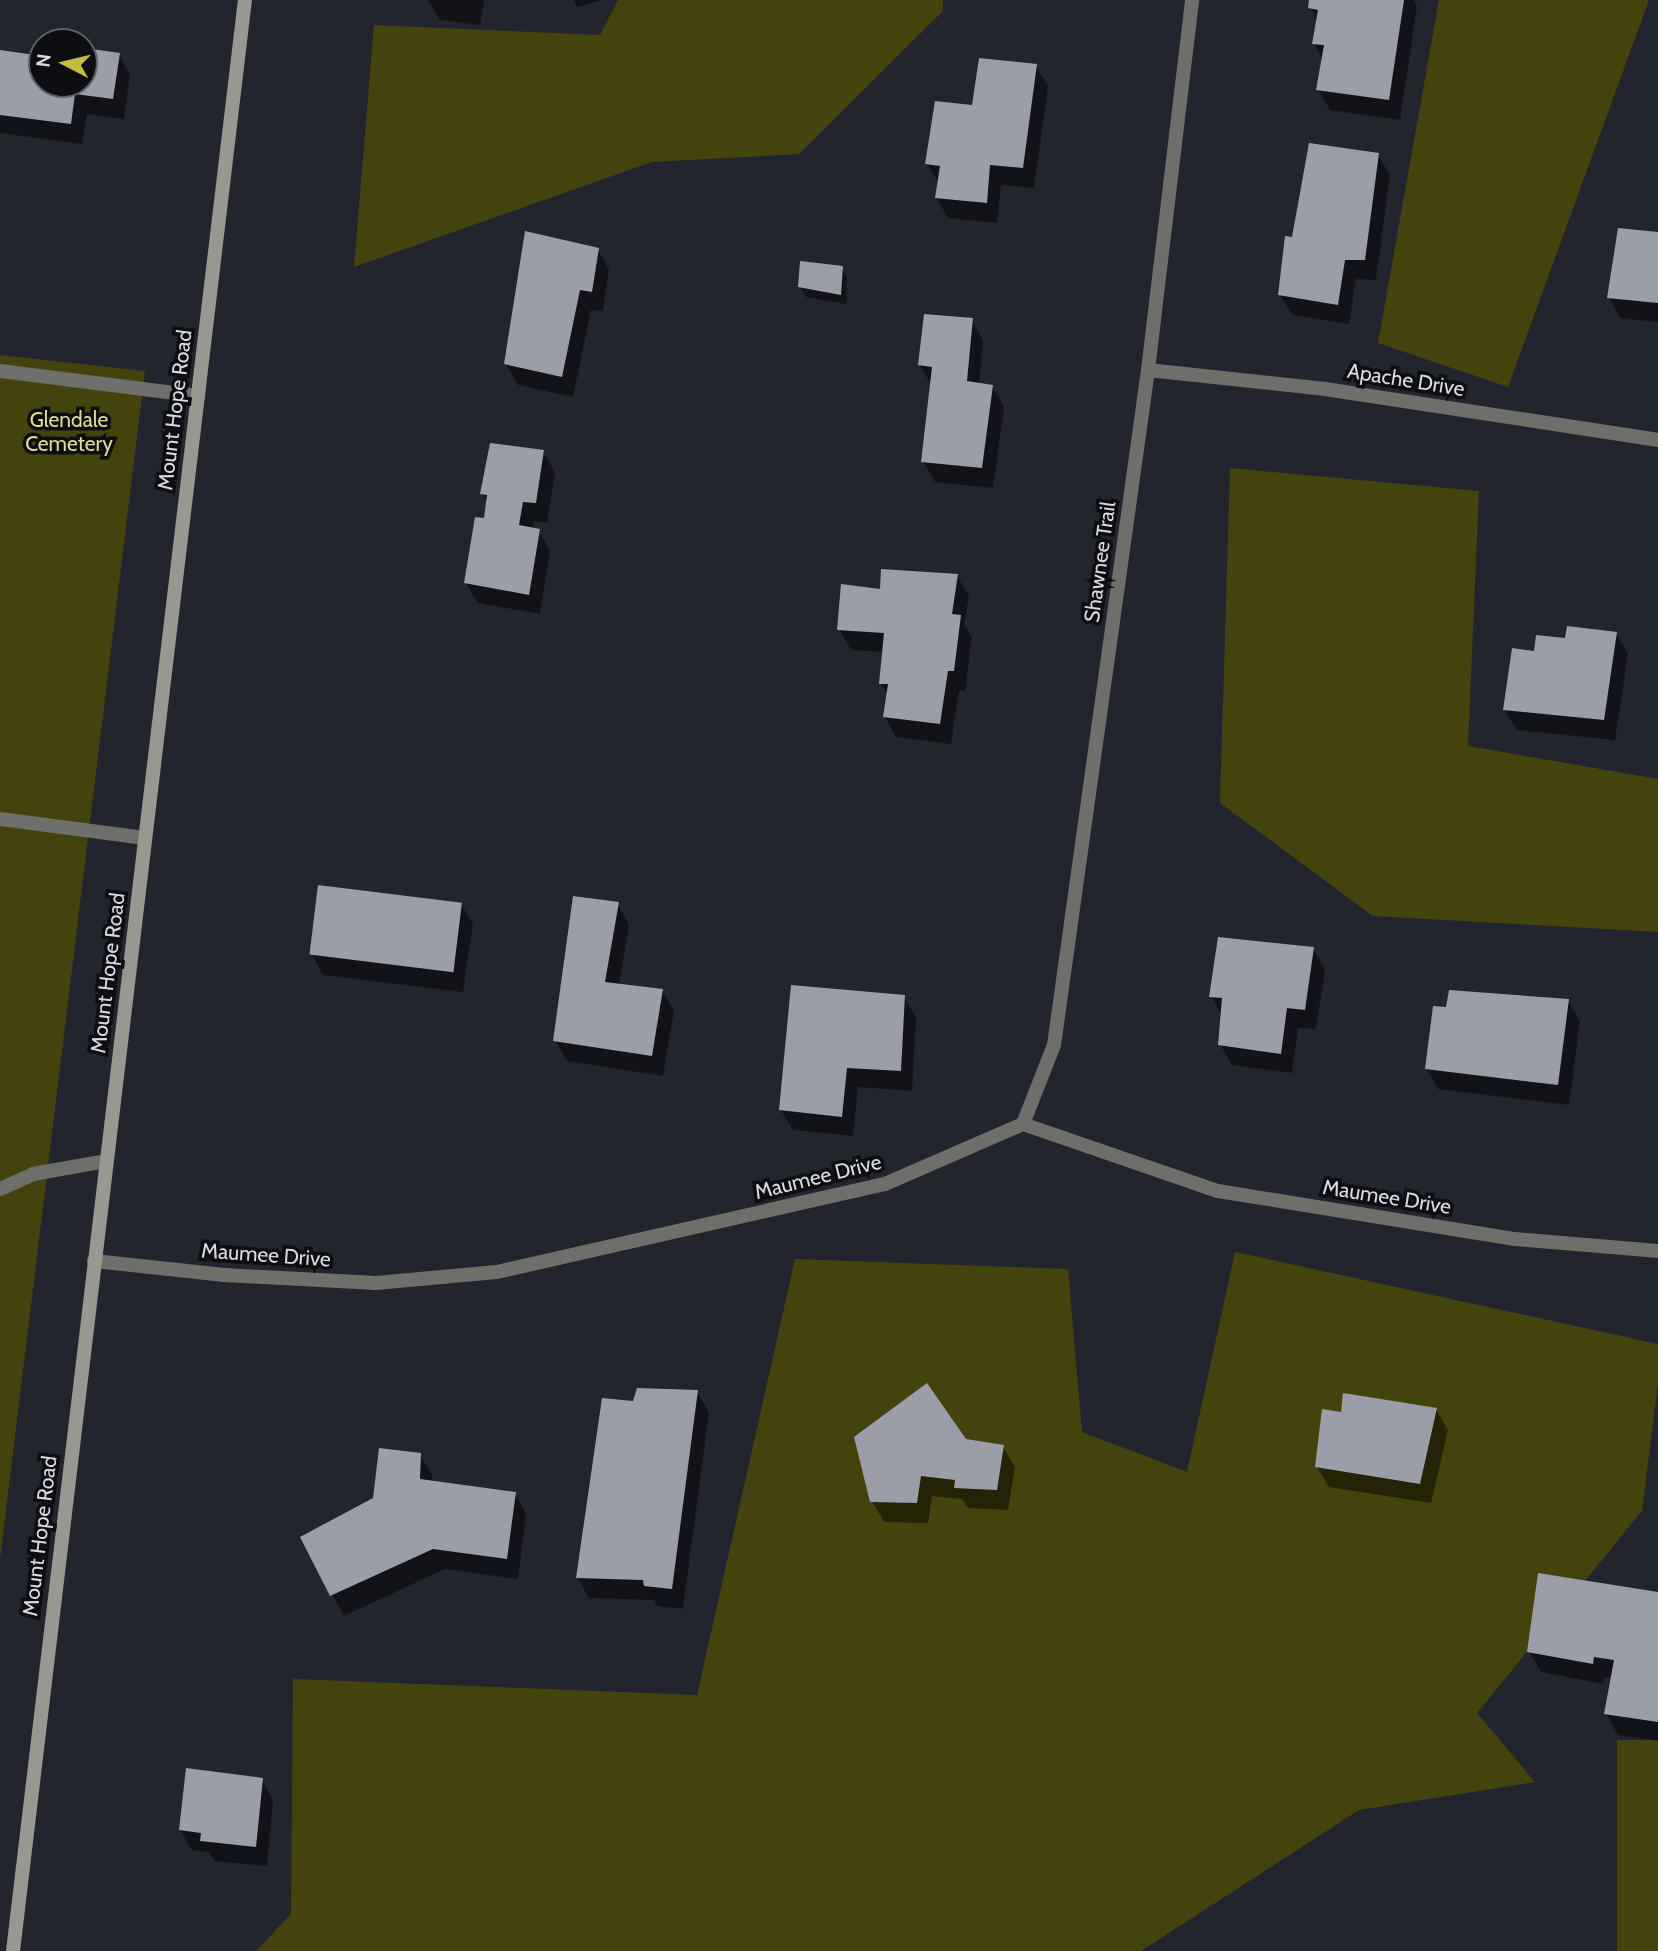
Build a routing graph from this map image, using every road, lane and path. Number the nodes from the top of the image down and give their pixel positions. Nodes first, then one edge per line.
1 (245, 0) edge
2 (1192, 0) edge
3 (1147, 370) junction
4 (0, 372) edge
5 (198, 396) junction
6 (1658, 440) edge
7 (0, 819) edge
8 (145, 838) junction
9 (1023, 1124) junction
10 (107, 1161) junction
11 (0, 1189) edge
12 (1658, 1251) edge
13 (94, 1261) junction
14 (13, 1951) edge

1 - 5 street, Mount Hope Road
2 - 3 street, Shawnee Trail
3 - 6 street, Apache Drive
3 - 9 street, Shawnee Trail
4 - 5 street
5 - 8 street, Mount Hope Road
7 - 8 street
8 - 10 street, Mount Hope Road
9 - 12 street, Maumee Drive
9 - 13 street, Maumee Drive
10 - 11 street
10 - 13 street, Mount Hope Road
13 - 14 street, Mount Hope Road

